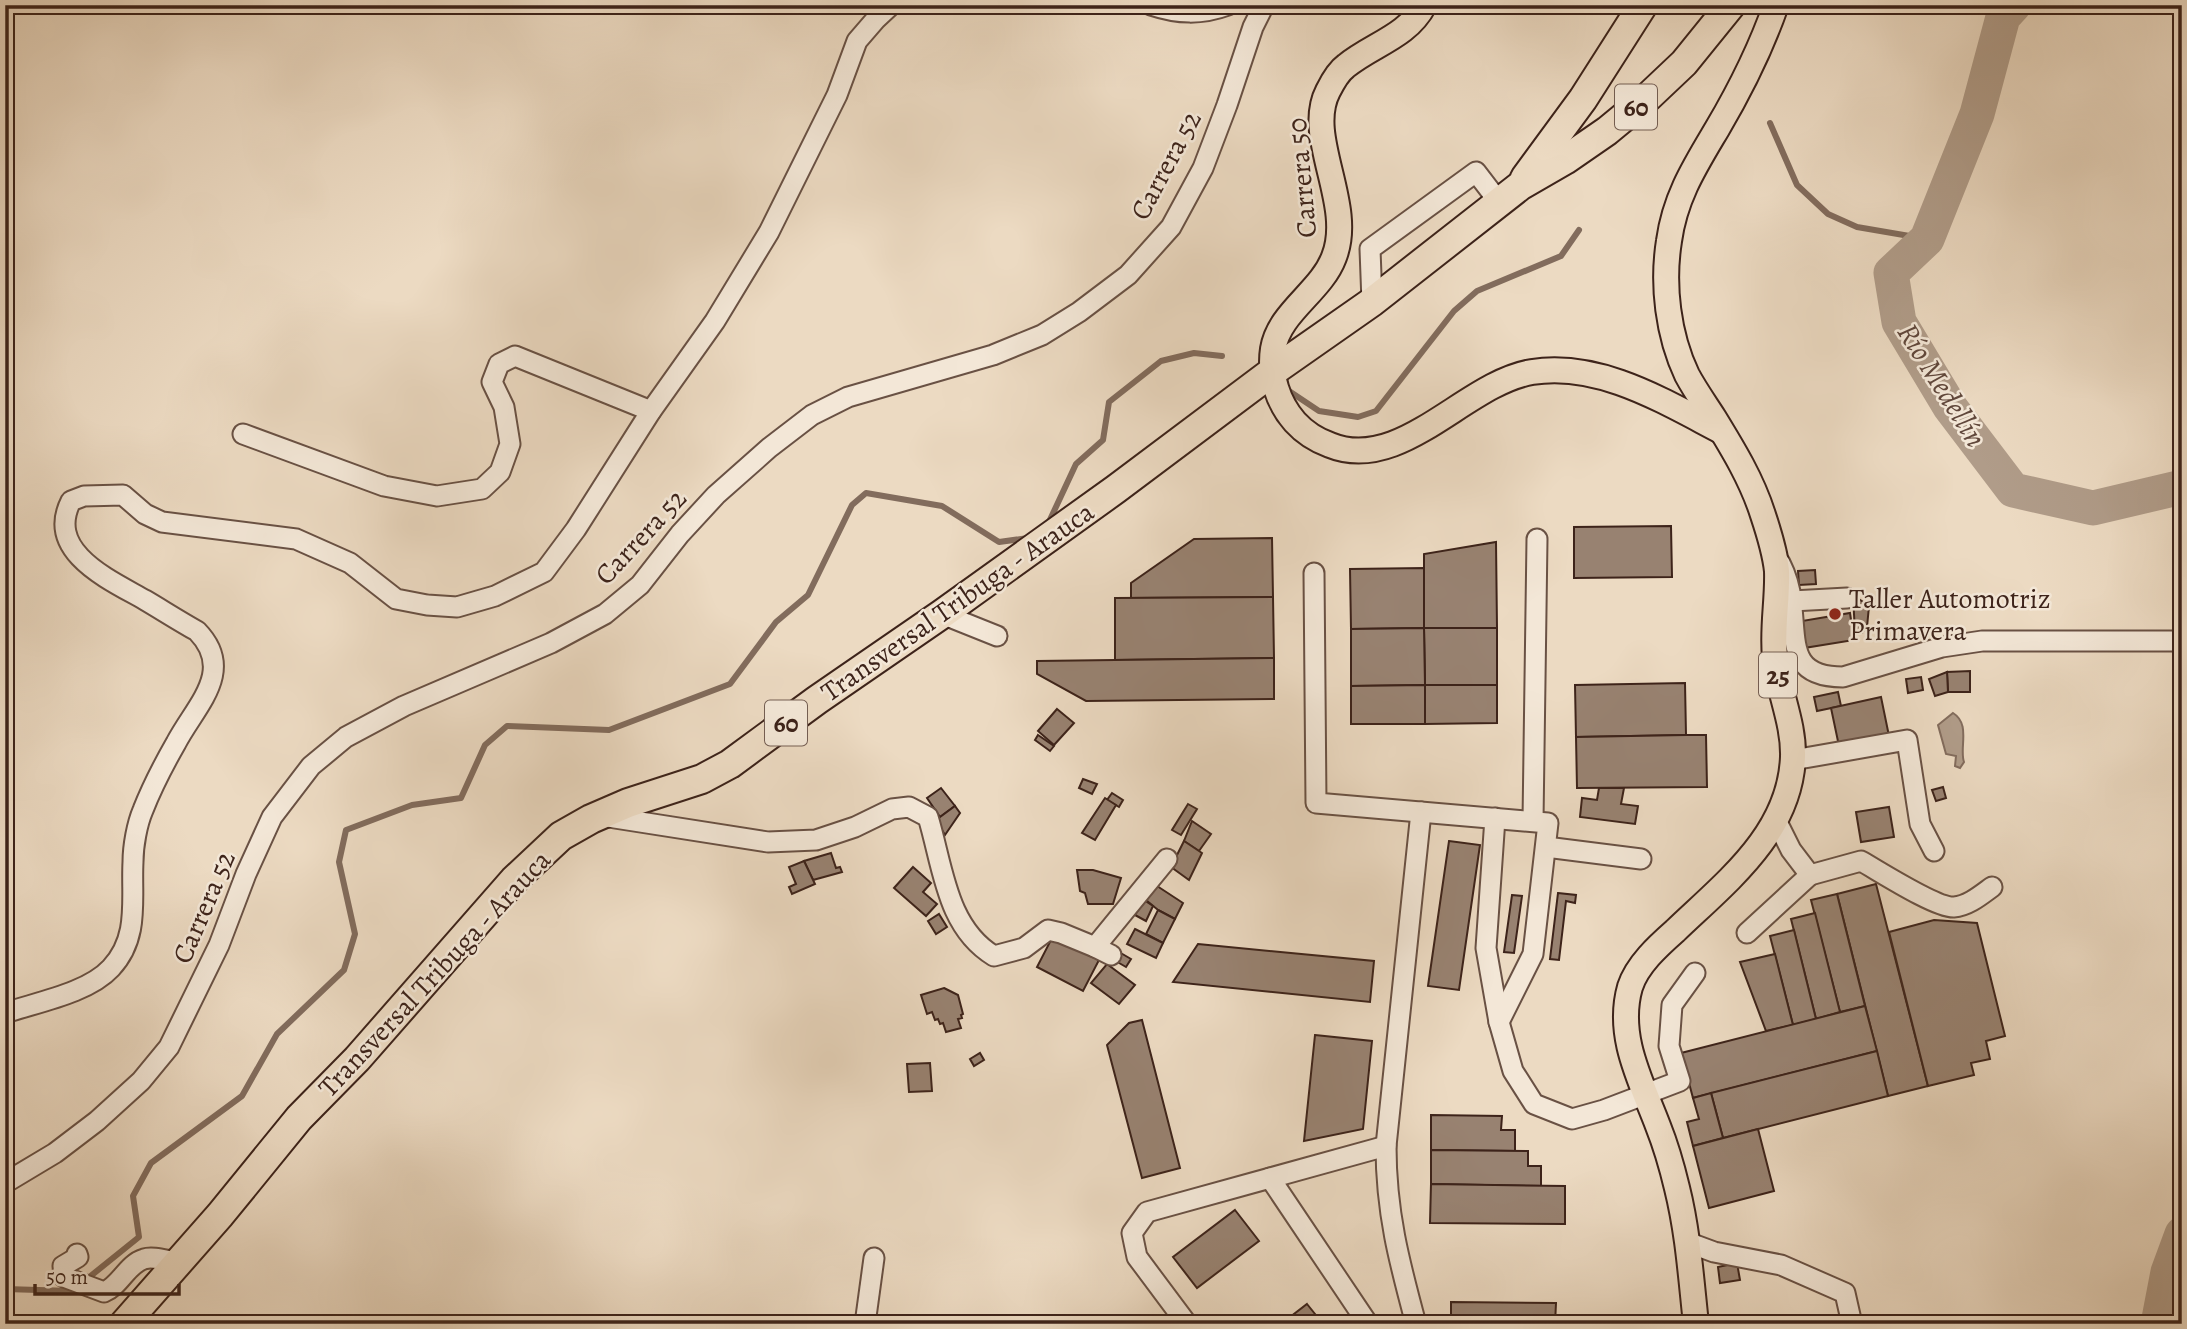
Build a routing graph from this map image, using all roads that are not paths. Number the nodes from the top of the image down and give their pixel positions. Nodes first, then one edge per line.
1 (891, 5) edge
2 (1228, 5) edge
3 (1264, 5) edge
4 (1424, 5) edge
5 (1643, 5) edge
6 (1731, 5) edge
7 (1776, 5) edge
8 (1158, 6) edge
9 (1509, 194) junction
10 (1372, 302) junction
11 (1272, 372) junction
12 (651, 411) junction
13 (1723, 432) junction
14 (243, 434) dead end
15 (1537, 539) dead end
16 (1773, 550) junction
17 (1314, 573) dead end
18 (1847, 597) dead end
19 (1792, 601) junction
20 (942, 614) junction
21 (997, 636) dead end
22 (2182, 640) edge
23 (1793, 760) junction
24 (1421, 811) junction
25 (602, 816) junction
26 (1495, 818) junction
27 (1776, 820) junction
28 (1533, 821) junction
29 (1546, 847) junction
30 (1934, 851) dead end
31 (1167, 859) dead end
32 (1641, 859) dead end
33 (1810, 875) junction
34 (1992, 887) dead end
35 (1747, 933) dead end
36 (1695, 973) dead end
37 (5, 1013) edge
38 (1499, 1022) junction
39 (1646, 1095) junction
40 (1386, 1146) junction
41 (1270, 1178) junction
42 (5, 1183) edge
43 (1688, 1242) junction
44 (77, 1254) dead end
45 (874, 1258) dead end
46 (178, 1262) junction
47 (124, 1324) edge
48 (865, 1324) edge
49 (1187, 1324) edge
50 (1367, 1324) edge
51 (1416, 1324) edge
52 (1696, 1324) edge
53 (1852, 1324) edge

1 - 12 street
2 - 8 street
3 - 42 street, Carrera 52
4 - 11 main road, Carrera 50
5 - 9 highway, Transversal Tribuga - Arauca / 60
6 - 9 highway, Transversal Tribuga - Arauca / 60
7 - 13 main road, 25
9 - 10 highway, Transversal Tribuga - Arauca / 60
9 - 10 street
10 - 11 highway, Transversal Tribuga - Arauca / 60
11 - 13 main road
11 - 20 highway, Transversal Tribuga - Arauca / 60
12 - 14 street
12 - 37 street
13 - 16 main road, 25
15 - 28 street
16 - 19 street
16 - 23 main road, 25
17 - 24 street
18 - 19 street
19 - 22 street
20 - 21 street
20 - 25 highway, Transversal Tribuga - Arauca / 60
23 - 27 main road, 25
23 - 30 street
24 - 26 street
24 - 40 street
25 - 31 street
25 - 46 highway, Transversal Tribuga - Arauca / 60
26 - 28 street
26 - 38 street
27 - 33 street
27 - 39 main road, 25
28 - 29 street
29 - 32 street
29 - 38 street
33 - 34 street
33 - 35 street
36 - 39 street
38 - 39 street
39 - 43 main road, 25
40 - 41 street
40 - 51 street
41 - 49 street
41 - 50 street
43 - 52 main road, 25
43 - 53 street
44 - 46 street
45 - 48 street
46 - 47 highway, Transversal Tribuga - Arauca / 60

